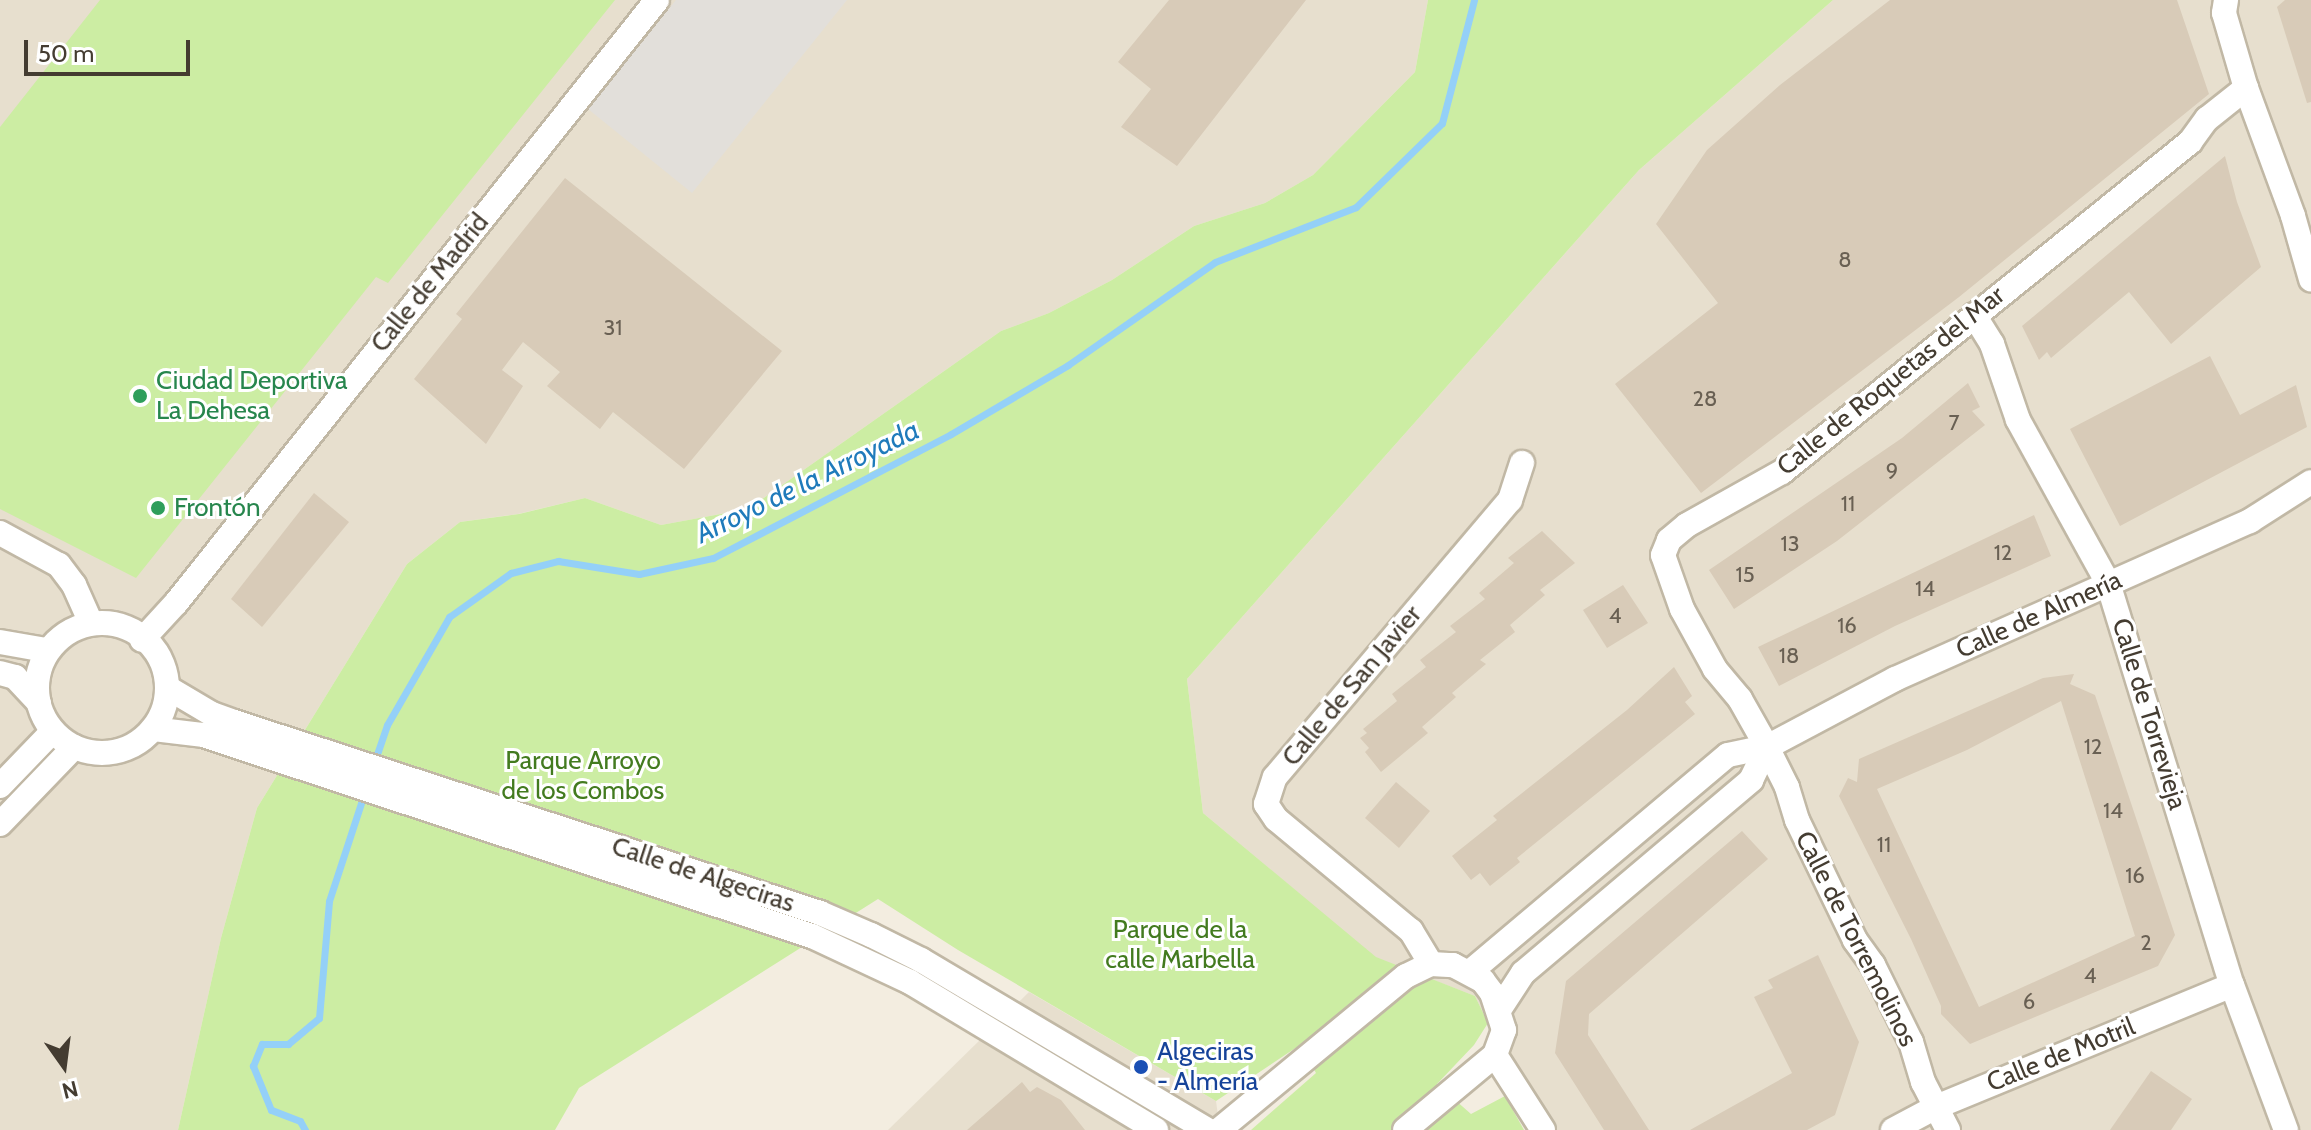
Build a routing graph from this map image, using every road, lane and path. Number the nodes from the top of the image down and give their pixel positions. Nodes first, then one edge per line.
1 (657, 0) edge
2 (2226, 0) edge
3 (2246, 88) junction
4 (2302, 210) edge
5 (2311, 279) edge
6 (1974, 315) junction
7 (1522, 463) dead end
8 (2311, 482) edge
9 (0, 533) edge
10 (2108, 583) junction
11 (91, 623) junction
12 (142, 640) junction
13 (0, 642) edge
14 (46, 650) junction
15 (0, 673) edge
16 (168, 688) junction
17 (39, 703) junction
18 (153, 729) junction
19 (227, 731) junction
20 (52, 732) junction
21 (74, 747) junction
22 (1767, 747) junction
23 (0, 786) edge
24 (0, 824) edge
25 (1431, 964) junction
26 (1470, 972) junction
27 (2232, 985) junction
28 (1499, 1010) junction
29 (1495, 1055) junction
30 (1936, 1107) junction
31 (1156, 1130) edge
32 (1207, 1130) edge
33 (1219, 1130) edge
34 (1405, 1130) edge
35 (1543, 1130) edge
36 (1893, 1130) edge
37 (1948, 1130) edge
38 (2286, 1130) edge

1 - 12 street, Calle de Madrid
2 - 3 street
3 - 4 street
3 - 6 street, Calle de Roquetas del Mar
4 - 5 street
6 - 10 street, Calle de Torrevieja
6 - 22 street, Calle de Roquetas del Mar
7 - 25 street, Calle de San Javier
8 - 10 street, Calle de Almería
9 - 11 street
10 - 22 street, Calle de Almería
10 - 27 street, Calle de Torrevieja
11 - 12 street
11 - 14 street
12 - 16 street
13 - 14 street
14 - 17 street
15 - 17 street
16 - 18 street
16 - 19 street, Calle de Algeciras
17 - 20 street
18 - 19 street, Calle de Algeciras
18 - 21 street
19 - 31 street, Calle de Algeciras
19 - 32 street, Calle de Algeciras
20 - 21 street
20 - 23 street
21 - 24 street
22 - 26 street, Calle de Almería
22 - 28 street
22 - 30 street, Calle de Torremolinos
25 - 26 street
25 - 33 street
26 - 28 street
27 - 30 street, Calle de Motril
27 - 38 street, Calle de Torrevieja
28 - 29 street
29 - 34 street
29 - 35 street
30 - 36 street, Calle de Motril
30 - 37 street, Calle de Torremolinos

